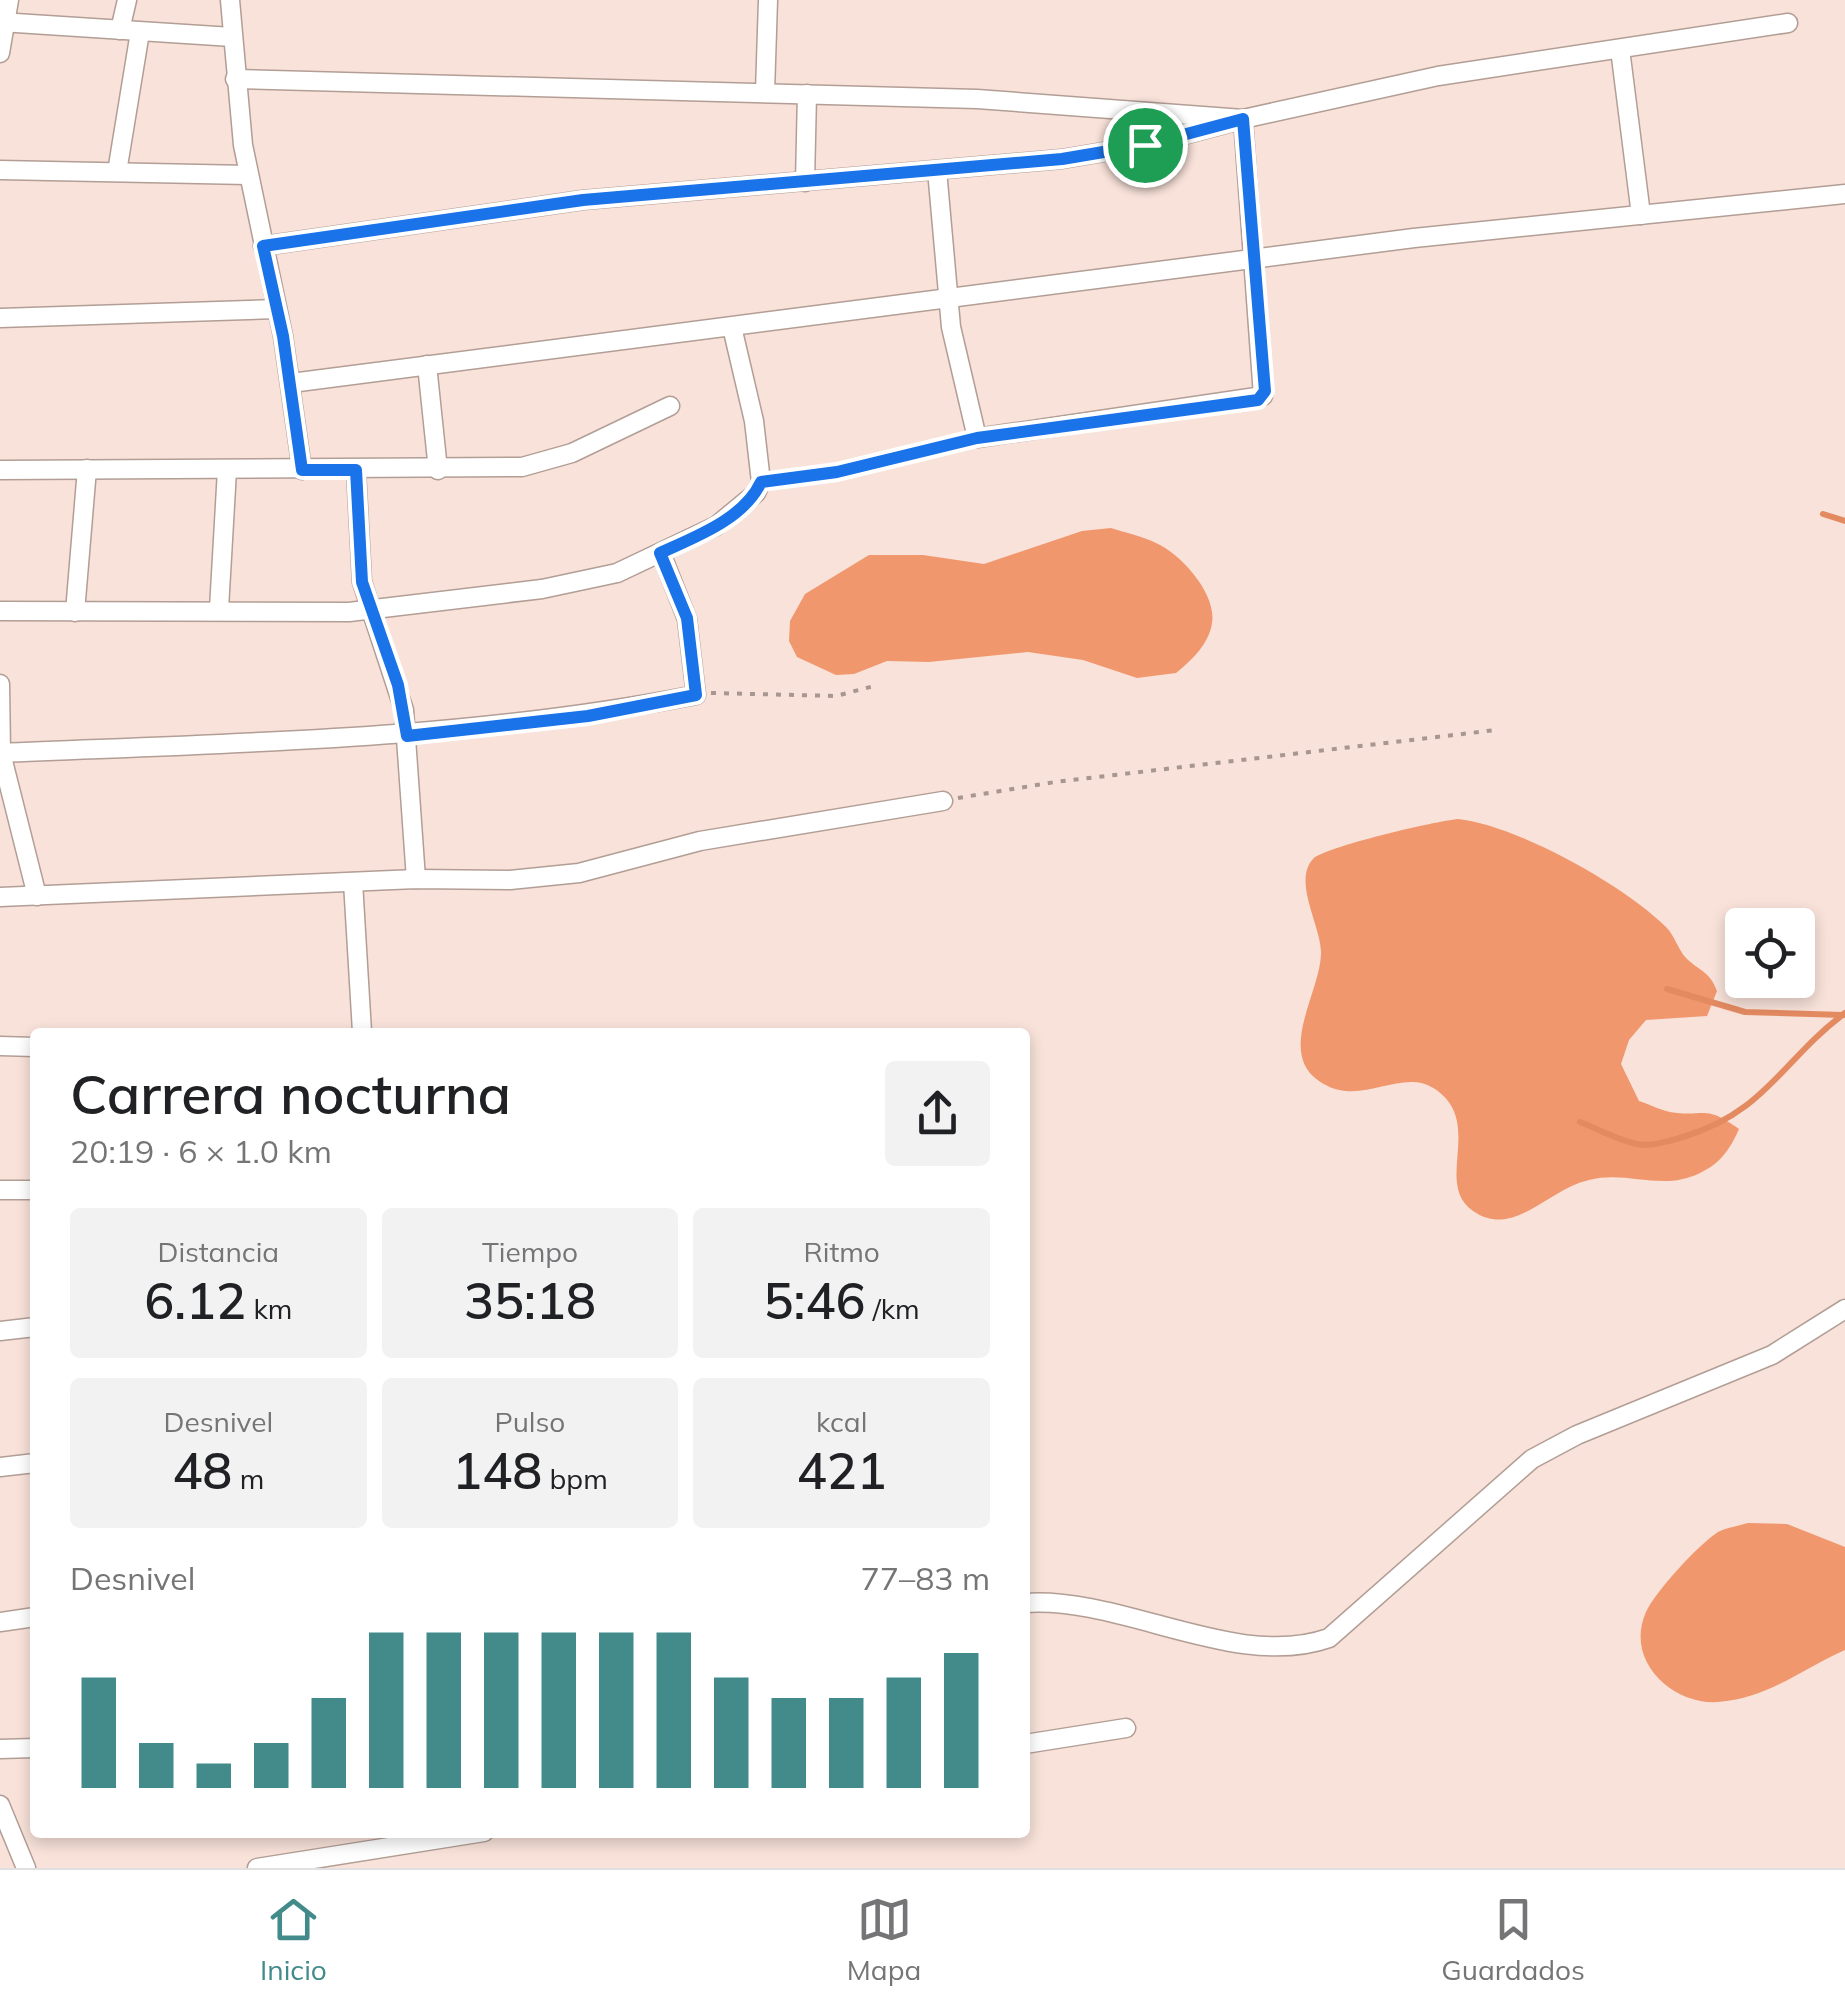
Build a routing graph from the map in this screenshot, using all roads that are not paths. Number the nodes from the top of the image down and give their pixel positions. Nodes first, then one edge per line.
1 (9, 0) edge
2 (127, 0) edge
3 (230, 0) edge
4 (768, 0) edge
5 (2, 22) edge
6 (1788, 22) dead end
7 (120, 30) junction
8 (140, 32) junction
9 (232, 37) junction
10 (1620, 49) junction
11 (0, 52) edge
12 (235, 79) junction
13 (766, 92) junction
14 (807, 94) junction
15 (1243, 119) junction
16 (0, 170) edge
17 (936, 170) junction
18 (117, 172) junction
19 (248, 176) junction
20 (805, 182) junction
21 (1845, 194) edge
22 (1641, 214) junction
23 (263, 246) junction
24 (1254, 258) junction
25 (948, 298) junction
26 (277, 309) junction
27 (0, 318) edge
28 (732, 327) junction
29 (427, 365) junction
30 (290, 383) junction
31 (670, 406) dead end
32 (86, 469) junction
33 (0, 470) edge
34 (227, 470) junction
35 (302, 470) junction
36 (356, 470) junction
37 (438, 470) junction
38 (660, 553) junction
39 (219, 609) junction
40 (370, 610) junction
41 (0, 611) edge
42 (75, 612) junction
43 (0, 684) edge
44 (407, 736) junction
45 (0, 753) edge
46 (943, 801) road end
47 (416, 880) junction
48 (353, 882) junction
49 (37, 896) junction
50 (0, 897) edge
51 (362, 1028) edge
52 (0, 1046) edge
53 (30, 1046) edge
54 (0, 1190) edge
55 (30, 1190) edge
56 (1845, 1309) edge
57 (30, 1328) edge
58 (0, 1331) edge
59 (30, 1464) edge
60 (0, 1466) edge
61 (1030, 1604) edge
62 (30, 1618) edge
63 (0, 1622) edge
64 (1126, 1728) dead end
65 (1030, 1743) edge
66 (30, 1748) edge
67 (0, 1749) edge
68 (0, 1805) edge
69 (436, 1838) edge
70 (26, 1868) edge
71 (257, 1868) edge

1 - 5 street
2 - 7 street
3 - 9 street
4 - 13 street
5 - 7 street
5 - 11 street
6 - 10 street
7 - 8 street
8 - 9 street
8 - 18 street
9 - 12 street
10 - 15 street
10 - 22 street
12 - 13 street
12 - 19 street
13 - 14 street
14 - 15 street
14 - 20 street
15 - 17 street
15 - 24 street
16 - 18 street
17 - 20 street
17 - 25 street
18 - 19 street
19 - 23 street
20 - 23 street
21 - 22 street
22 - 24 street
23 - 26 street
24 - 25 street
24 - 25 street
25 - 28 street
26 - 27 street
26 - 30 street
28 - 29 street
28 - 38 street
29 - 30 street
29 - 37 street
30 - 35 street
31 - 37 street
32 - 33 street
32 - 34 street
32 - 42 street
34 - 35 street
34 - 39 street
35 - 36 street
36 - 37 street
36 - 40 street
38 - 40 street
38 - 44 street
39 - 40 street
39 - 42 street
40 - 44 street
41 - 42 street
43 - 45 street
44 - 45 street
44 - 47 street
45 - 49 street
46 - 47 street
47 - 48 street
48 - 49 street
48 - 51 street
49 - 50 street
52 - 53 street
54 - 55 street
56 - 61 street
57 - 58 street
59 - 60 street
62 - 63 street
64 - 65 street
66 - 67 street
68 - 70 street
69 - 71 street

